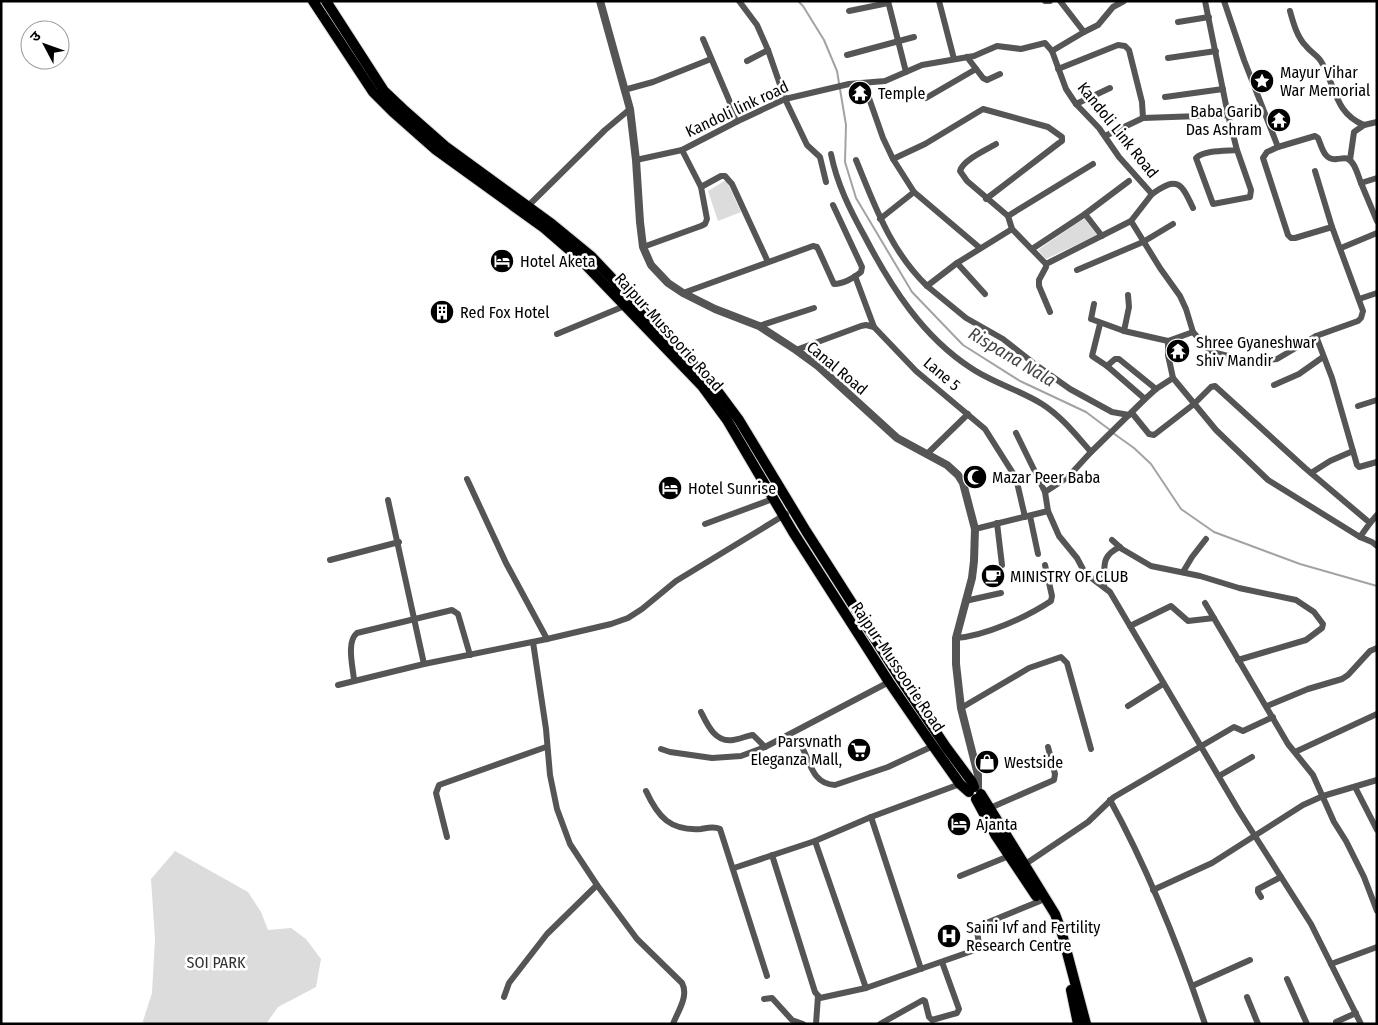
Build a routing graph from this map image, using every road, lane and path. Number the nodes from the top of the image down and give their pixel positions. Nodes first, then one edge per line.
1 (314, 1) edge
2 (326, 1) edge
3 (600, 1) edge
4 (739, 1) edge
5 (939, 1) edge
6 (1045, 1) edge
7 (1050, 1) edge
8 (1060, 1) edge
9 (1124, 1) edge
10 (1205, 1) edge
11 (1224, 1) edge
12 (888, 2) edge
13 (849, 11) dead end
14 (1290, 11) dead end
15 (1209, 17) junction
16 (1178, 22) dead end
17 (1084, 32) junction
18 (914, 37) dead end
19 (703, 39) dead end
20 (898, 42) junction
21 (768, 50) junction
22 (1052, 50) junction
23 (1216, 51) junction
24 (846, 55) dead end
25 (967, 57) junction
26 (1168, 58) dead end
27 (711, 59) junction
28 (954, 59) junction
29 (747, 61) dead end
30 (976, 69) junction
31 (1058, 69) junction
32 (906, 72) junction
33 (1000, 74) dead end
34 (864, 84) junction
35 (1110, 88) dead end
36 (1223, 89) junction
37 (624, 90) junction
38 (1165, 97) dead end
39 (926, 98) dead end
40 (785, 99) junction
41 (1076, 104) junction
42 (630, 109) junction
43 (1228, 115) junction
44 (1143, 118) junction
45 (736, 122) junction
46 (1377, 122) edge
47 (1364, 125) junction
48 (1105, 136) junction
49 (996, 144) dead end
50 (1278, 147) junction
51 (682, 150) junction
52 (1237, 150) junction
53 (831, 154) dead end
54 (893, 159) junction
55 (636, 160) junction
56 (856, 160) dead end
57 (1350, 160) junction
58 (1093, 164) dead end
59 (1315, 171) dead end
60 (1377, 178) edge
61 (1129, 181) dead end
62 (826, 182) dead end
63 (1361, 183) junction
64 (701, 187) junction
65 (914, 192) junction
66 (1152, 194) junction
67 (986, 199) junction
68 (833, 205) dead end
69 (528, 207) junction
70 (1193, 208) dead end
71 (1085, 214) junction
72 (1008, 216) junction
73 (880, 219) junction
74 (1131, 221) junction
75 (1377, 221) edge
76 (1173, 224) dead end
77 (1332, 227) junction
78 (1012, 229) junction
79 (1377, 233) edge
80 (1102, 236) junction
81 (1144, 242) junction
82 (643, 246) junction
83 (980, 248) junction
84 (1341, 248) junction
85 (1032, 249) junction
86 (768, 262) junction
87 (957, 263) junction
88 (1046, 264) junction
89 (1077, 270) dead end
90 (855, 276) junction
91 (927, 286) junction
92 (683, 293) junction
93 (1377, 293) edge
94 (985, 294) dead end
95 (1128, 295) dead end
96 (1359, 299) junction
97 (631, 304) junction
98 (1094, 304) dead end
99 (814, 308) dead end
100 (1050, 312) dead end
101 (1100, 324) junction
102 (759, 326) junction
103 (874, 327) junction
104 (1124, 331) junction
105 (1193, 332) junction
106 (557, 334) dead end
107 (1316, 336) junction
108 (1168, 341) junction
109 (796, 350) junction
110 (1323, 357) junction
111 (1107, 366) junction
112 (1173, 378) junction
113 (1274, 385) dead end
114 (1156, 389) junction
115 (1145, 399) junction
116 (1377, 400) edge
117 (1194, 404) junction
118 (1358, 406) dead end
119 (968, 414) junction
120 (1129, 416) junction
121 (1016, 433) dead end
122 (1353, 451) junction
123 (1091, 452) junction
124 (927, 454) junction
125 (1377, 462) edge
126 (1311, 472) junction
127 (467, 480) dead end
128 (1044, 492) junction
129 (772, 497) junction
130 (388, 500) dead end
131 (794, 510) junction
132 (1048, 511) junction
133 (1377, 515) edge
134 (783, 516) junction
135 (1028, 516) junction
136 (1370, 523) junction
137 (705, 524) dead end
138 (997, 524) junction
139 (975, 529) junction
140 (1360, 537) junction
141 (1206, 539) dead end
142 (1112, 540) dead end
143 (399, 542) junction
144 (1377, 546) edge
145 (1120, 547) junction
146 (1038, 554) dead end
147 (330, 560) dead end
148 (1002, 565) dead end
149 (1045, 565) dead end
150 (1183, 572) junction
151 (1104, 586) junction
152 (1001, 593) dead end
153 (966, 601) junction
154 (1205, 603) dead end
155 (1214, 618) junction
156 (414, 620) junction
157 (1130, 626) junction
158 (956, 638) junction
159 (547, 639) junction
160 (532, 642) junction
161 (1377, 648) edge
162 (470, 656) junction
163 (1238, 660) junction
164 (424, 664) junction
165 (354, 680) junction
166 (889, 682) junction
167 (338, 684) dead end
168 (1163, 684) junction
169 (1128, 706) dead end
170 (1267, 706) junction
171 (961, 708) junction
172 (701, 712) dead end
173 (1377, 714) edge
174 (1273, 717) junction
175 (933, 746) junction
176 (1201, 746) junction
177 (546, 747) junction
178 (765, 747) junction
179 (1048, 747) dead end
180 (661, 749) dead end
181 (803, 749) dead end
182 (1091, 749) dead end
183 (1295, 752) junction
184 (1252, 757) dead end
185 (1219, 776) junction
186 (1377, 780) edge
187 (960, 784) junction
188 (1355, 787) junction
189 (646, 791) dead end
190 (976, 792) junction
191 (1323, 796) junction
192 (1110, 800) junction
193 (990, 808) junction
194 (871, 817) junction
195 (1377, 830) edge
196 (1254, 835) junction
197 (448, 837) dead end
198 (815, 841) junction
199 (772, 855) junction
200 (1009, 856) junction
201 (1024, 865) junction
202 (734, 868) junction
203 (960, 876) dead end
204 (1281, 877) junction
205 (597, 885) junction
206 (1154, 890) junction
207 (1261, 896) dead end
208 (1040, 900) junction
209 (1377, 911) edge
210 (1377, 946) edge
211 (1250, 960) dead end
212 (942, 962) junction
213 (1331, 964) junction
214 (920, 969) junction
215 (767, 976) dead end
216 (1287, 979) dead end
217 (1192, 986) junction
218 (866, 988) junction
219 (818, 996) junction
220 (504, 997) dead end
221 (1247, 997) dead end
222 (764, 999) dead end
223 (1356, 1013) junction
224 (1336, 1022) dead end
225 (672, 1024) edge
226 (803, 1024) edge
227 (816, 1024) edge
228 (880, 1024) edge
229 (1078, 1024) edge
230 (1086, 1024) edge
231 (1205, 1024) edge
232 (1258, 1024) edge
233 (1307, 1024) edge
234 (1362, 1024) edge

1 - 97 main road, Rajpur-Mussoorie Road
2 - 69 main road, Rajpur-Mussoorie Road
3 - 37 street, Canal Road
4 - 21 street
5 - 28 street
6 - 7 street
8 - 17 street
9 - 17 street
10 - 15 street
11 - 50 street
12 - 13 street
12 - 20 street
14 - 47 street
15 - 16 street
15 - 23 street
17 - 22 street
18 - 20 street
19 - 27 street
20 - 24 street
20 - 32 street
21 - 29 street
21 - 40 street
22 - 25 street
22 - 31 street, Kandoli Link Road
23 - 26 street
23 - 36 street
25 - 28 street
25 - 30 street
27 - 37 street
27 - 45 street
28 - 32 street
30 - 33 street
30 - 39 street
31 - 41 street, Kandoli Link Road
31 - 44 street
32 - 34 street
34 - 40 street, Kandoli link road
34 - 54 street
35 - 41 street
36 - 38 street
36 - 43 street
37 - 42 street, Canal Road
40 - 45 street, Kandoli link road
40 - 62 street
41 - 48 street, Kandoli Link Road
42 - 55 street, Canal Road
42 - 69 street
43 - 44 street
43 - 52 street
44 - 48 street
45 - 51 street, Kandoli link road
46 - 47 street
47 - 57 street
48 - 66 street, Kandoli Link Road
49 - 67 street
50 - 57 street
50 - 77 street
51 - 55 street, Kandoli link road
51 - 64 street
52 - 52 street
53 - 123 street
54 - 65 street
54 - 67 street
55 - 82 street, Canal Road
56 - 73 street
57 - 63 street
58 - 72 street
59 - 77 street
60 - 63 street
61 - 71 street
63 - 75 street
64 - 82 street
64 - 86 street
65 - 73 street
65 - 83 street
66 - 70 street
66 - 74 street, Kandoli Link Road
67 - 72 street
68 - 90 street
69 - 97 main road, Rajpur-Mussoorie Road
71 - 80 street
71 - 85 street
72 - 78 street
73 - 91 street
74 - 80 street, Kandoli Link Road
74 - 81 street
76 - 81 street
77 - 84 street
78 - 83 street
78 - 85 street
79 - 84 street
80 - 88 street, Kandoli Link Road
81 - 89 street
81 - 105 street
82 - 92 street, Canal Road
83 - 87 street
84 - 96 street
85 - 88 street
86 - 90 street
86 - 92 street
87 - 91 street
87 - 94 street
88 - 100 street
90 - 103 street
91 - 120 street
92 - 102 street, Canal Road
93 - 96 street
95 - 104 street
96 - 107 street
97 - 106 street
97 - 129 main road, Rajpur-Mussoorie Road
97 - 131 main road, Rajpur-Mussoorie Road
98 - 101 street
99 - 102 street
101 - 104 street
101 - 111 street
102 - 109 street, Canal Road
103 - 109 street
103 - 119 street, Lane 5
104 - 108 street
105 - 107 street
105 - 108 street
107 - 110 street
108 - 112 street
109 - 124 street, Canal Road
110 - 113 street
110 - 122 street
111 - 114 street
111 - 115 street
112 - 114 street
112 - 117 street
114 - 115 street
115 - 120 street
116 - 118 street
117 - 120 street
117 - 126 street
117 - 140 street
119 - 124 street
119 - 135 street, Lane 5
120 - 123 street
121 - 128 street
122 - 125 street
122 - 126 street
123 - 128 street
124 - 139 street, Canal Road
126 - 136 street
127 - 159 street
128 - 132 street
129 - 134 main road, Rajpur-Mussoorie Road
129 - 137 street
130 - 143 street
131 - 134 street
131 - 190 main road, Rajpur-Mussoorie Road
132 - 135 street
132 - 151 street
133 - 136 street
134 - 159 street
134 - 166 main road, Rajpur-Mussoorie Road
135 - 138 street
135 - 146 street, Lane 5
136 - 140 street
138 - 139 street
138 - 148 street
139 - 153 street, Canal Road
140 - 144 street
141 - 150 street
142 - 145 street
143 - 147 street
143 - 156 street
145 - 150 street
145 - 151 street
149 - 158 street
150 - 163 street
151 - 157 street
152 - 153 street
153 - 158 street, Canal Road
154 - 155 street
155 - 157 street
155 - 163 street
156 - 162 street
156 - 164 street
156 - 165 street
157 - 168 street
158 - 171 street, Canal Road
159 - 160 street
160 - 162 street
160 - 177 street
161 - 170 street
162 - 164 street
163 - 170 street
164 - 165 street
165 - 167 street
166 - 175 main road, Rajpur-Mussoorie Road
166 - 178 street
168 - 169 street
168 - 176 street
170 - 174 street
171 - 182 street
171 - 190 street, Canal Road
172 - 178 street
173 - 183 street
174 - 176 street
174 - 183 street
175 - 181 street
175 - 187 main road, Rajpur-Mussoorie Road
176 - 185 street
176 - 192 street
177 - 197 street
177 - 205 street
178 - 180 street
179 - 193 street
183 - 191 street
184 - 185 street
185 - 196 street
186 - 188 street
187 - 190 main road, Rajpur-Mussoorie Road
187 - 194 street
188 - 191 street
188 - 195 street
189 - 202 street
190 - 193 main road, Rajpur-Mussoorie Road
190 - 200 main road, Rajpur-Mussoorie Road
191 - 196 street
191 - 209 street
192 - 201 street
192 - 206 street
193 - 201 main road, Rajpur-Mussoorie Road
194 - 198 street
194 - 214 street
196 - 204 street
196 - 206 street
198 - 199 street
198 - 218 street
199 - 202 street
199 - 219 street
200 - 203 street
200 - 208 main road, Rajpur-Mussoorie Road
201 - 230 main road, Rajpur-Mussoorie Road
202 - 215 street
204 - 207 street
204 - 213 street
205 - 220 street
205 - 225 street
206 - 217 street
208 - 212 street
208 - 229 main road, Rajpur-Mussoorie Road
210 - 213 street
211 - 217 street
212 - 214 street
212 - 228 street
213 - 223 street
214 - 218 street
216 - 233 street
217 - 231 street
218 - 219 street
219 - 227 street
221 - 232 street
222 - 226 street
223 - 224 street
223 - 234 street

